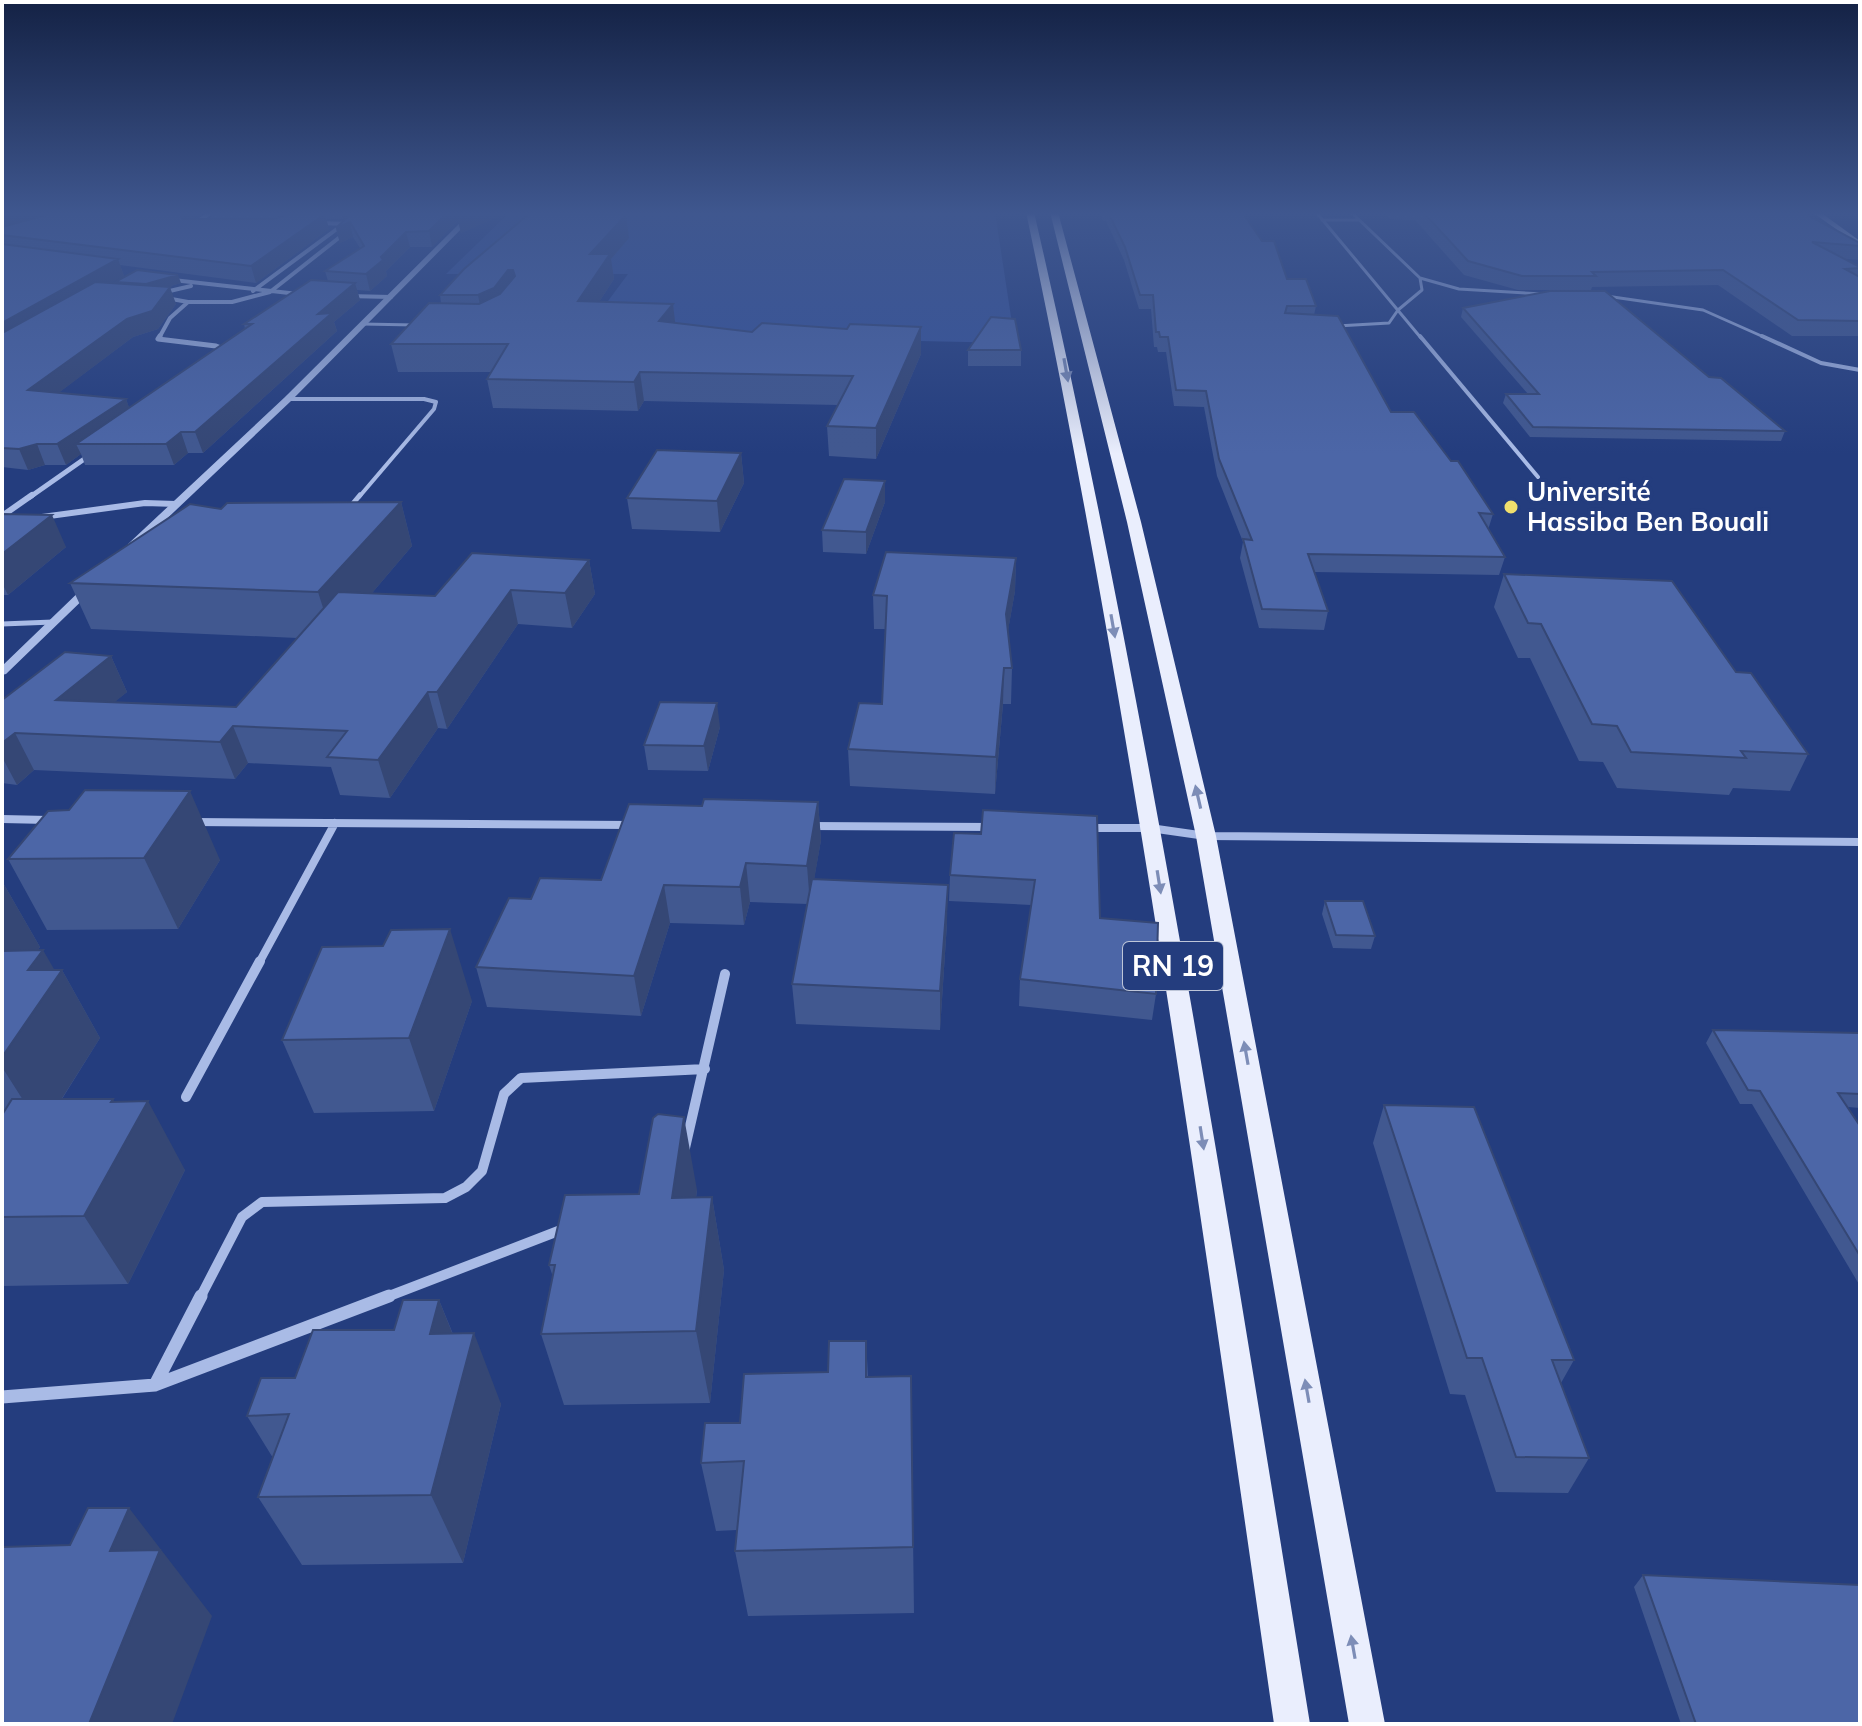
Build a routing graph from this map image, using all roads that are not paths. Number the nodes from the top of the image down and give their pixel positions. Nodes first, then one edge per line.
1 (169, 293) edge
2 (253, 293) edge
3 (277, 293) edge
4 (395, 293) edge
5 (1048, 293) edge
6 (1075, 293) edge
7 (1383, 293) edge
8 (1419, 293) edge
9 (1521, 293) edge
10 (1547, 294) edge
11 (1594, 294) edge
12 (311, 295) edge
13 (335, 296) edge
14 (391, 297) junction
15 (188, 302) junction
16 (1398, 310) junction
17 (362, 324) junction
18 (419, 325) edge
19 (1327, 326) edge
20 (212, 362) edge
21 (1860, 370) edge
22 (288, 399) junction
23 (103, 446) edge
24 (1538, 477) dead end
25 (176, 504) junction
26 (347, 510) edge
27 (2, 517) edge
28 (27, 520) edge
29 (156, 522) junction
30 (172, 522) edge
31 (13, 523) edge
32 (122, 556) edge
33 (99, 578) edge
34 (53, 622) junction
35 (2, 624) edge
36 (2, 672) edge
37 (2, 819) edge
38 (65, 820) edge
39 (177, 821) edge
40 (335, 823) junction
41 (639, 825) edge
42 (798, 826) edge
43 (1006, 827) edge
44 (1086, 828) edge
45 (1150, 828) junction
46 (1206, 836) junction
47 (1860, 842) edge
48 (725, 974) dead end
49 (705, 1069) junction
50 (186, 1097) dead end
51 (678, 1164) edge
52 (578, 1224) edge
53 (155, 1385) junction
54 (2, 1397) edge
55 (1292, 1724) edge
56 (1367, 1724) edge

1 - 15 street
2 - 15 street
3 - 12 street
4 - 14 street
5 -> 45 main road, RN 19
46 -> 6 main road, RN 19
7 - 16 lane
8 - 16 lane
9 - 10 lane
11 - 21 lane
13 - 14 street
14 - 17 street
15 - 20 street
16 - 19 lane
16 - 24 lane
17 - 18 lane
17 - 22 street
22 - 25 street
22 - 26 lane
23 - 27 street
25 - 28 street
25 - 29 street
27 - 31 street
29 - 30 lane
29 - 32 street
33 - 34 street
34 - 35 lane
34 - 36 street
37 - 38 street
39 - 40 street
40 - 41 street
40 - 50 street
42 - 43 street
44 - 45 street
45 - 46 street
45 -> 55 main road, RN 19
46 - 47 street
56 -> 46 main road, RN 19
48 - 49 street
49 - 51 street
49 - 53 street
52 - 53 street
53 - 54 street

